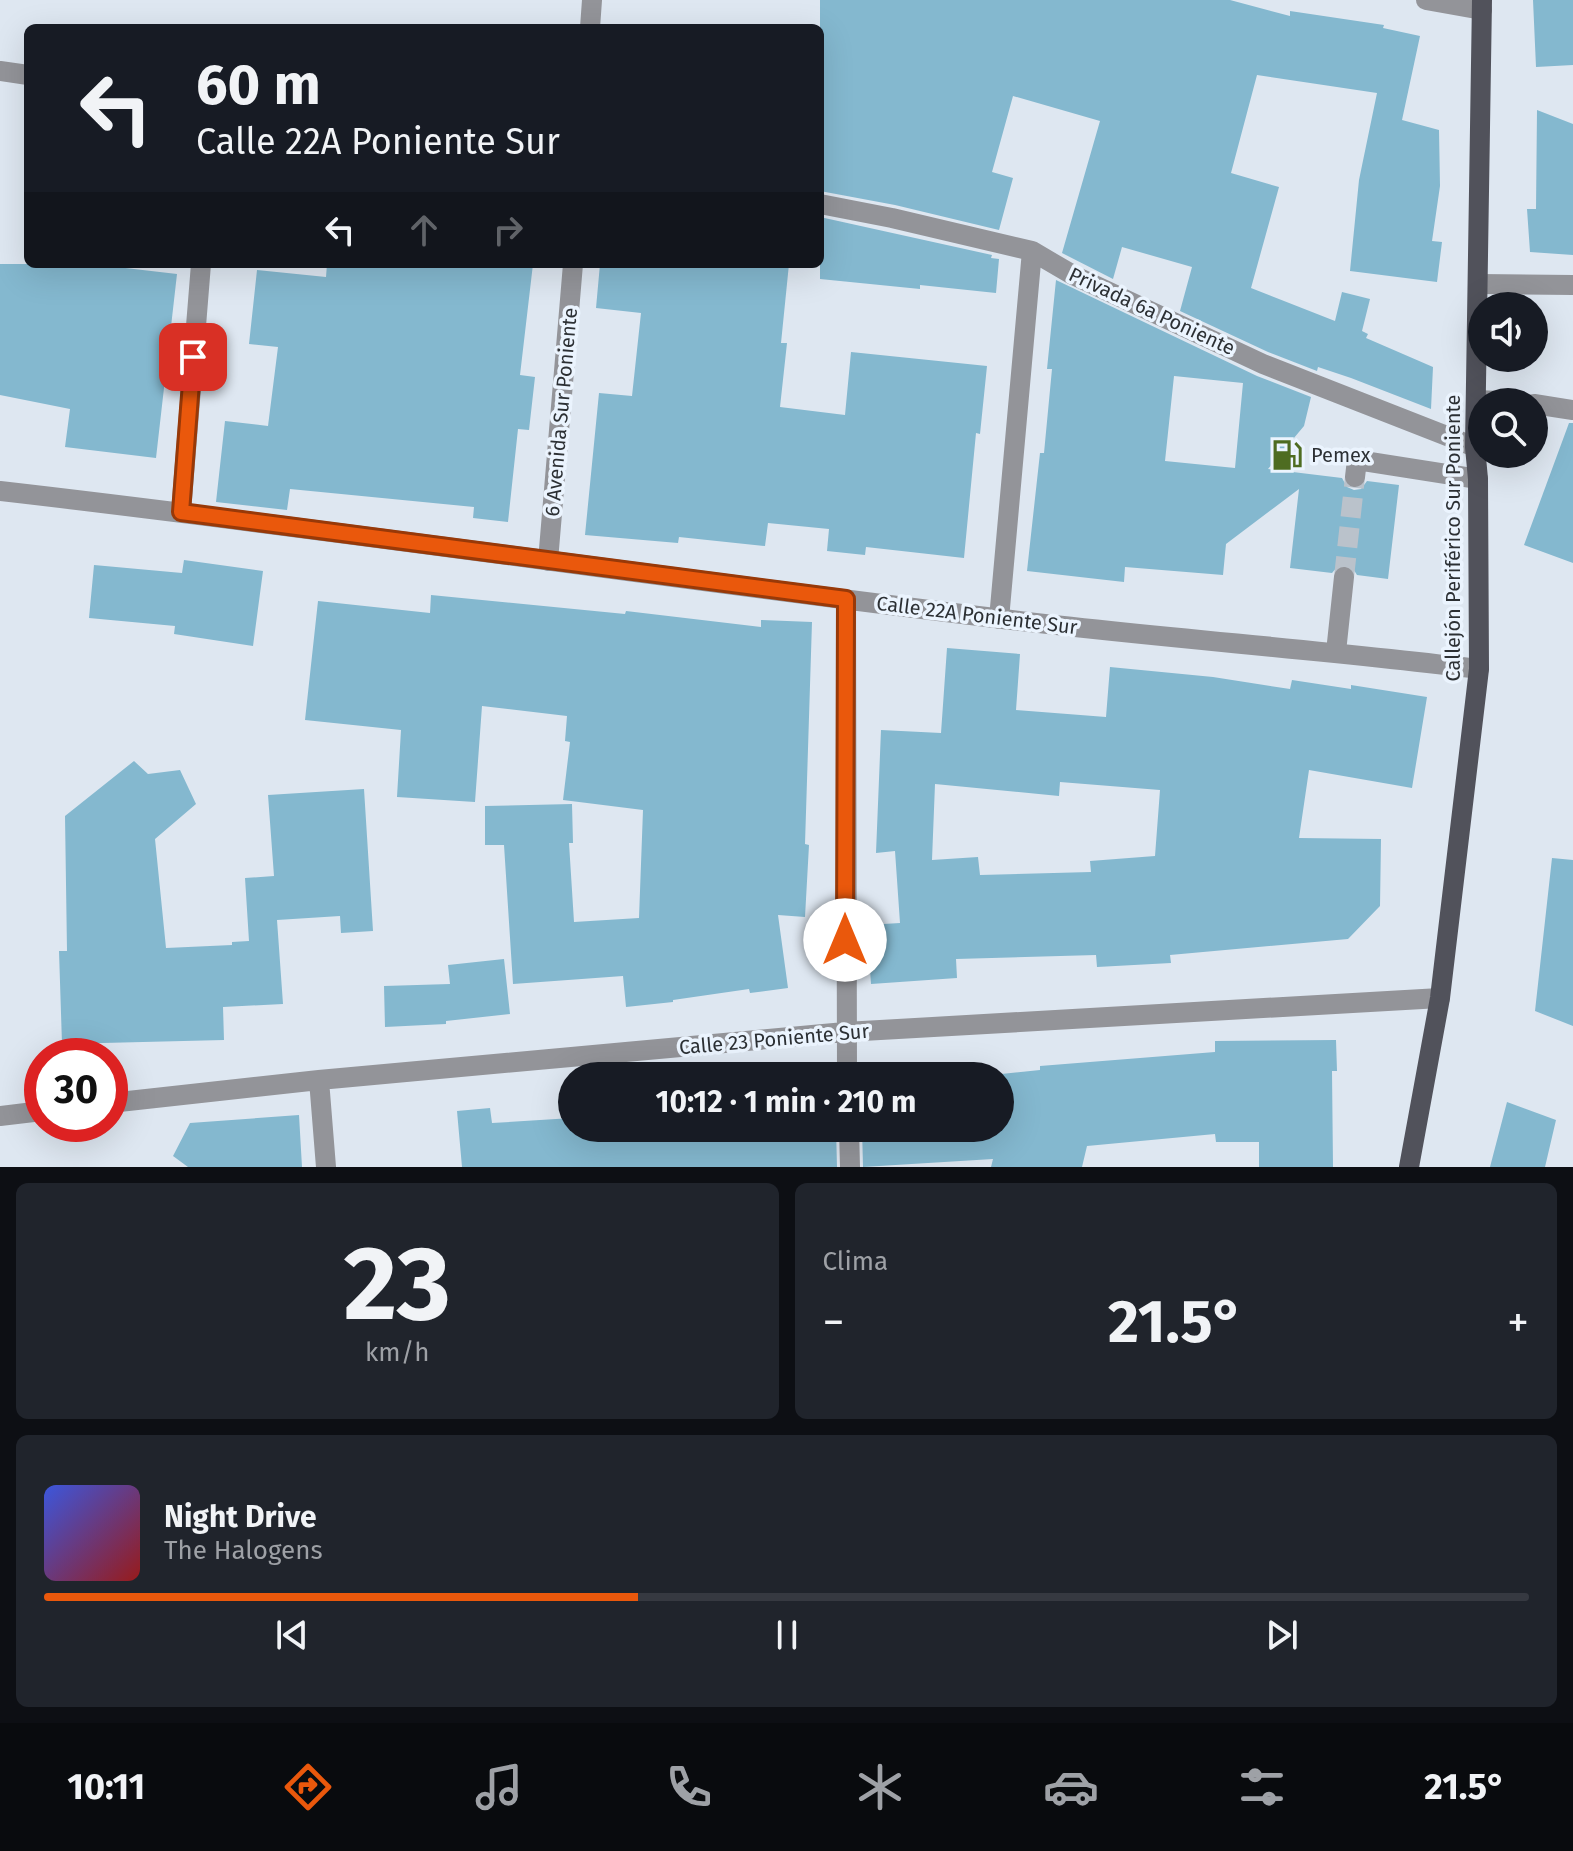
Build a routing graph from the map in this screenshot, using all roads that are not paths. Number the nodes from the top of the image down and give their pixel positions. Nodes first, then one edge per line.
1 (592, 0) edge
2 (1426, 0) edge
3 (1482, 5) edge
4 (590, 24) edge
5 (0, 71) edge
6 (24, 74) edge
7 (824, 205) edge
8 (1032, 251) junction
9 (201, 268) edge
10 (573, 268) edge
11 (1479, 284) junction
12 (1573, 285) edge
13 (1477, 388) edge
14 (1548, 406) edge
15 (1573, 410) edge
16 (1468, 444) edge
17 (1477, 468) edge
18 (1355, 477) dead end
19 (1478, 479) junction
20 (0, 491) edge
21 (181, 512) junction
22 (548, 561) junction
23 (1344, 577) tunnel mouth
24 (846, 599) junction
25 (999, 619) junction
26 (1336, 652) junction
27 (1479, 669) junction
28 (1440, 998) junction
29 (845, 1032) junction
30 (846, 1062) edge
31 (319, 1080) junction
32 (128, 1101) edge
33 (24, 1113) edge
34 (0, 1116) edge
35 (849, 1142) edge
36 (326, 1167) edge
37 (850, 1167) edge
38 (1409, 1167) edge

1 - 4 street
2 - 3 street
3 - 11 main road, Callejón Periférico Sur Poniente
5 - 6 street
7 - 8 street, Privada 6a Poniente
8 - 16 street, Privada 6a Poniente
8 - 25 street
9 - 21 street
10 - 22 street, 6 Avenida Sur Poniente
11 - 12 street
11 - 13 main road, Callejón Periférico Sur Poniente
14 - 15 street
17 - 19 main road, Callejón Periférico Sur Poniente
18 - 19 street
19 - 27 main road, Callejón Periférico Sur Poniente
20 - 21 street, Calle 22A Poniente Sur
21 - 22 street, Calle 22A Poniente Sur
22 - 24 street, Calle 22A Poniente Sur
23 - 26 street
24 - 25 street, Calle 22A Poniente Sur
24 - 29 street
25 - 26 street, Calle 22A Poniente Sur
26 - 27 street, Calle 22A Poniente Sur
27 - 28 main road, Callejón Periférico Sur Poniente
28 - 29 street, Calle 23 Poniente Sur
28 - 38 main road, Callejón Periférico Sur Poniente
29 - 30 street
29 - 31 street, Calle 23 Poniente Sur
31 - 32 street, Calle 23 Poniente Sur
31 - 36 street
33 - 34 street
35 - 37 street

